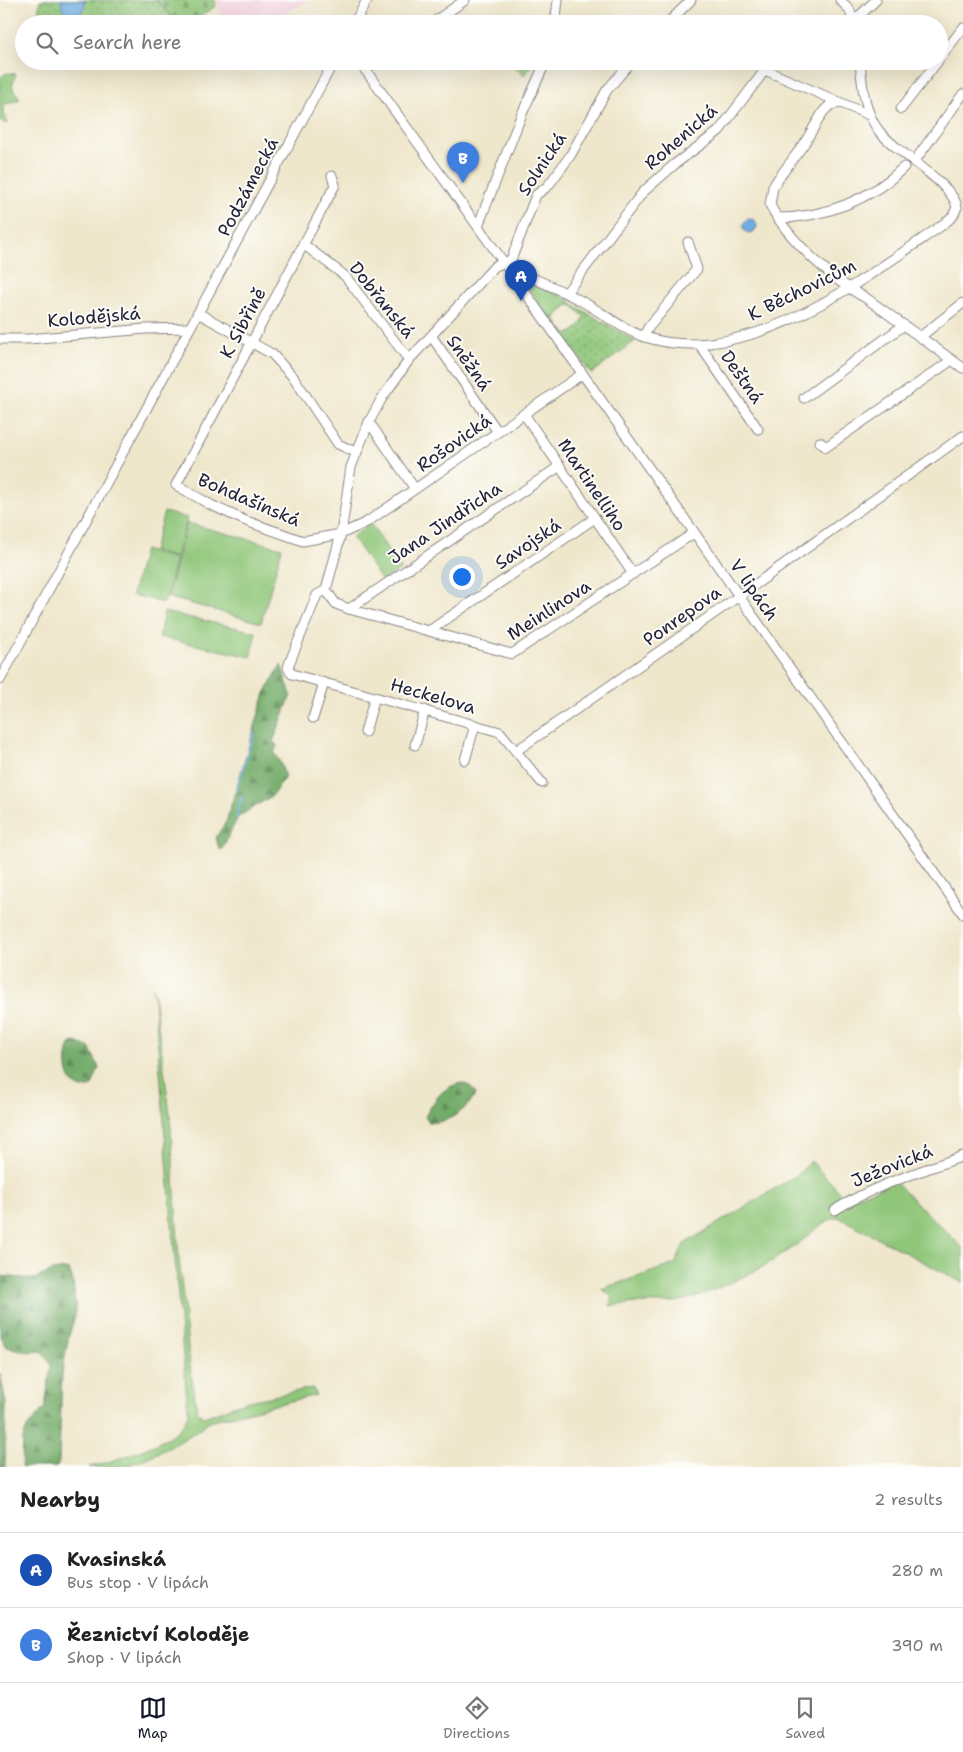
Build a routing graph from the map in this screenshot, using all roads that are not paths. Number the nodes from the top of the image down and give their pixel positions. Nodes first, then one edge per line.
1 (367, 0) edge
2 (465, 0) edge
3 (558, 0) edge
4 (691, 0) edge
5 (840, 0) edge
6 (876, 0) edge
7 (359, 15) edge
8 (444, 15) edge
9 (556, 15) edge
10 (676, 15) edge
11 (851, 15) edge
12 (861, 15) edge
13 (963, 28) edge
14 (948, 47) edge
15 (329, 70) edge
16 (365, 70) edge
17 (542, 70) edge
18 (624, 70) edge
19 (862, 70) edge
20 (930, 70) edge
21 (963, 94) edge
22 (840, 103) junction
23 (901, 109) dead end
24 (870, 114) junction
25 (914, 162) junction
26 (904, 167) dead end
27 (332, 176) dead end
28 (961, 208) edge
29 (777, 218) junction
30 (478, 226) junction
31 (688, 242) dead end
32 (303, 244) junction
33 (505, 264) junction
34 (514, 272) junction
35 (528, 276) junction
36 (520, 285) junction
37 (849, 289) junction
38 (566, 293) junction
39 (963, 303) edge
40 (198, 313) junction
41 (904, 325) junction
42 (190, 328) junction
43 (432, 337) junction
44 (644, 337) junction
45 (920, 337) junction
46 (0, 339) edge
47 (252, 342) junction
48 (699, 344) junction
49 (409, 360) junction
50 (952, 360) junction
51 (963, 368) edge
52 (582, 374) junction
53 (804, 398) dead end
54 (524, 414) junction
55 (369, 422) junction
56 (758, 429) dead end
57 (498, 432) junction
58 (963, 436) edge
59 (820, 442) dead end
60 (355, 452) junction
61 (560, 466) junction
62 (176, 485) joint
63 (415, 489) junction
64 (595, 518) junction
65 (694, 533) junction
66 (340, 534) junction
67 (633, 574) junction
68 (326, 590) junction
69 (738, 596) junction
70 (349, 609) junction
71 (429, 631) junction
72 (0, 680) edge
73 (324, 683) junction
74 (375, 697) junction
75 (425, 710) junction
76 (313, 718) dead end
77 (475, 724) junction
78 (365, 732) dead end
79 (415, 745) dead end
80 (516, 751) junction
81 (465, 760) dead end
82 (542, 783) dead end
83 (963, 914) edge
84 (963, 1156) edge
85 (835, 1210) dead end

1 - 7 street
2 - 8 street
3 - 9 street
4 - 10 street
5 - 11 street
6 - 12 street
13 - 14 street
15 - 40 street, Podzámecká
16 - 30 street
17 - 30 street
18 - 33 street, Solnická
19 - 24 street
20 - 23 street
21 - 25 street
22 - 24 street, Rohenická
22 - 29 street
22 - 38 street, Rohenická
24 - 25 street
25 - 28 street
26 - 29 street
27 - 32 street, K Sibřině
28 - 37 street, K Běchovicům
29 - 37 street
30 - 33 street
31 - 44 street
32 - 47 street, K Sibřině
32 - 49 street, Dobřanská
33 - 34 street
33 - 43 street
34 - 35 street
34 - 36 street
35 - 36 street
35 - 38 street, K Běchovicům
36 - 52 street, V lipách
37 - 41 street
37 - 48 street, K Běchovicům
38 - 44 street, K Běchovicům
39 - 45 street
40 - 42 street, Podzámecká
40 - 47 street
41 - 45 street
41 - 53 street
42 - 46 street, Kolodějská
42 - 72 street, Podzámecká
43 - 49 street
43 - 57 street, Sněžná
44 - 48 street, K Běchovicům
45 - 50 street
47 - 60 street
47 - 62 street, K Sibřině
48 - 56 street, Deštná
49 - 55 street
50 - 51 street
50 - 59 street
52 - 54 street, Rošovická
52 - 65 street, V lipách
54 - 57 street, Rošovická
54 - 61 street, Martinelliho
55 - 60 street
55 - 63 street
57 - 63 street, Rošovická
58 - 69 street, Ponrepova
60 - 66 street
61 - 64 street, Martinelliho
61 - 70 street, Jana Jindřicha
62 - 66 street, Bohdašínská
63 - 66 street, Rošovická
64 - 67 street, Martinelliho
64 - 71 street, Savojská
65 - 67 street, Meinlinova
65 - 69 street, V lipách
66 - 68 street
67 - 71 street, Meinlinova
68 - 70 street, Meinlinova
68 - 73 street, Heckelova
69 - 80 street, Ponrepova
69 - 83 street, V lipách
70 - 71 street, Meinlinova
73 - 74 street, Heckelova
73 - 76 street
74 - 75 street, Heckelova
74 - 78 street
75 - 77 street, Heckelova
75 - 79 street
77 - 80 street, Heckelova
77 - 81 street
80 - 82 street, Heckelova
84 - 85 street, Ježovická

